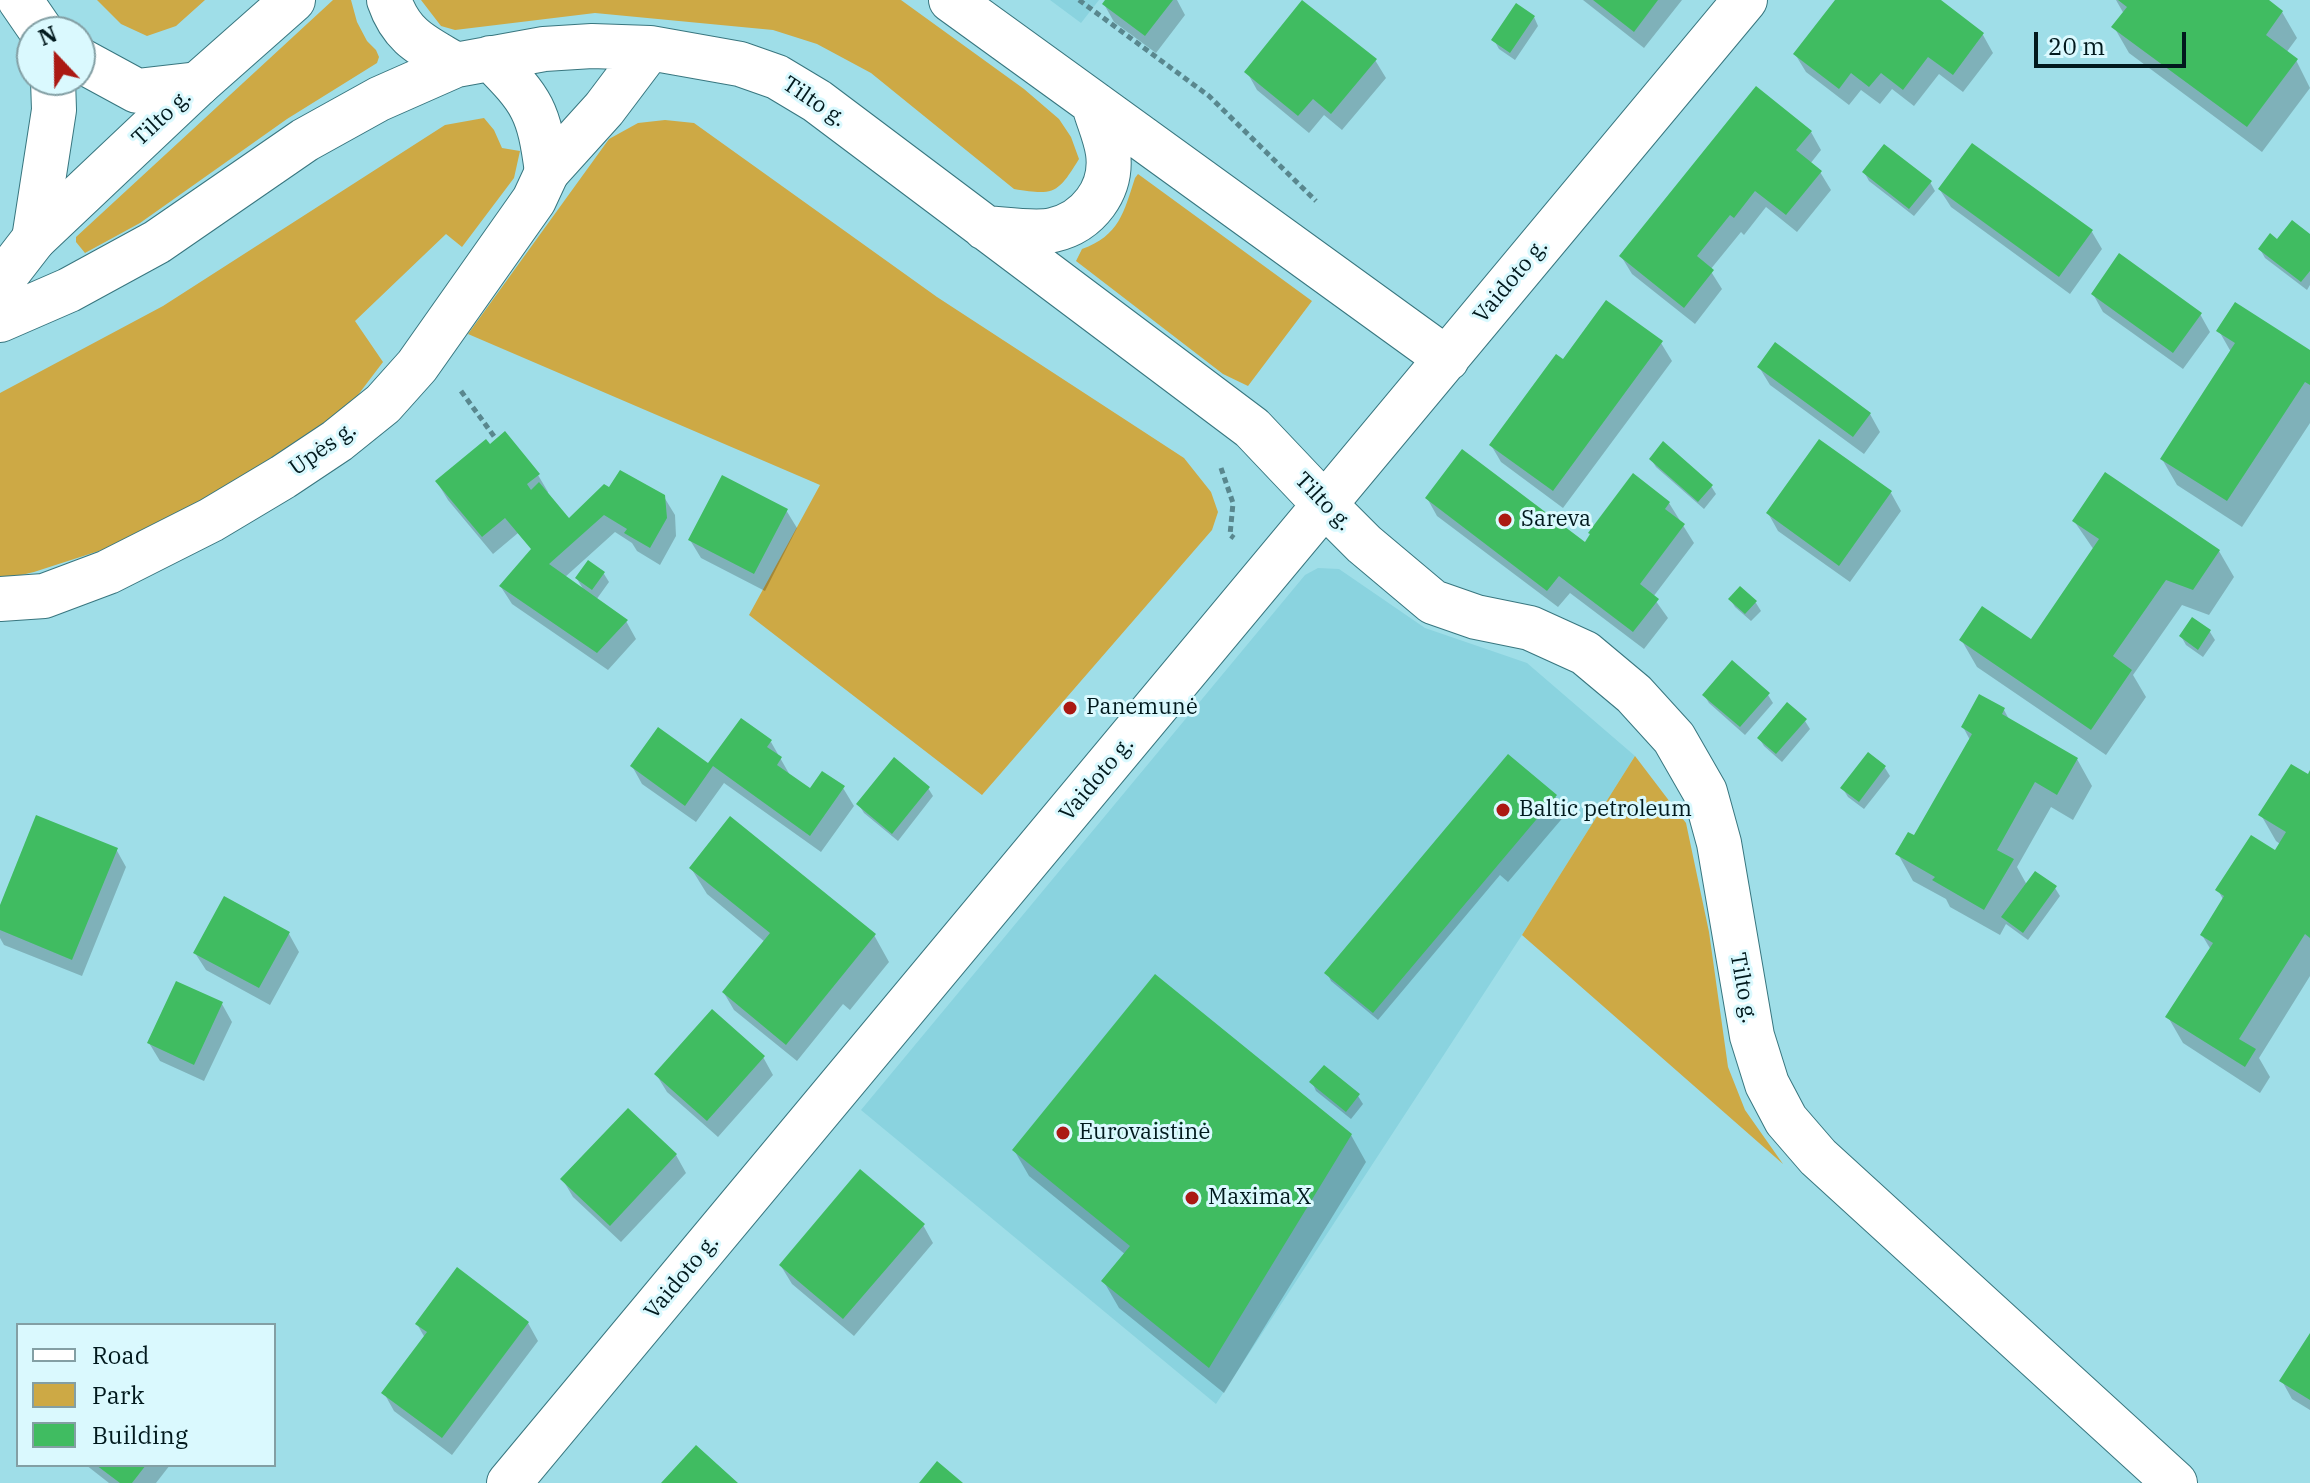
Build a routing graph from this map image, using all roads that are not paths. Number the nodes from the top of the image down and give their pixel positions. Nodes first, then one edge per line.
1 (293, 0) edge
2 (389, 0) edge
3 (951, 0) edge
4 (1745, 0) edge
5 (650, 48) junction
6 (473, 61) junction
7 (96, 69) edge
8 (198, 84) junction
9 (54, 96) edge
10 (1094, 105) junction
11 (547, 172) junction
12 (985, 228) junction
13 (34, 239) junction
14 (0, 283) edge
15 (0, 320) edge
16 (1447, 359) junction
17 (1325, 505) junction
18 (0, 599) edge
19 (509, 1483) edge
20 (2175, 1483) edge

1 - 8 main road, Tilto g.
2 - 6 main road
3 - 10 main road
4 - 16 main road, Vaidoto g.
5 - 6 main road, Tilto g.
5 - 11 main road, Upės g.
5 - 12 main road, Tilto g.
6 - 11 main road
6 - 15 main road, Tilto g.
7 - 8 main road
8 - 13 main road, Tilto g.
9 - 13 main road
10 - 12 main road
10 - 16 main road
11 - 18 main road, Upės g.
12 - 17 main road, Tilto g.
13 - 14 main road, Tilto g.
16 - 17 main road, Vaidoto g.
17 - 19 main road, Vaidoto g.
17 - 20 main road, Tilto g.

